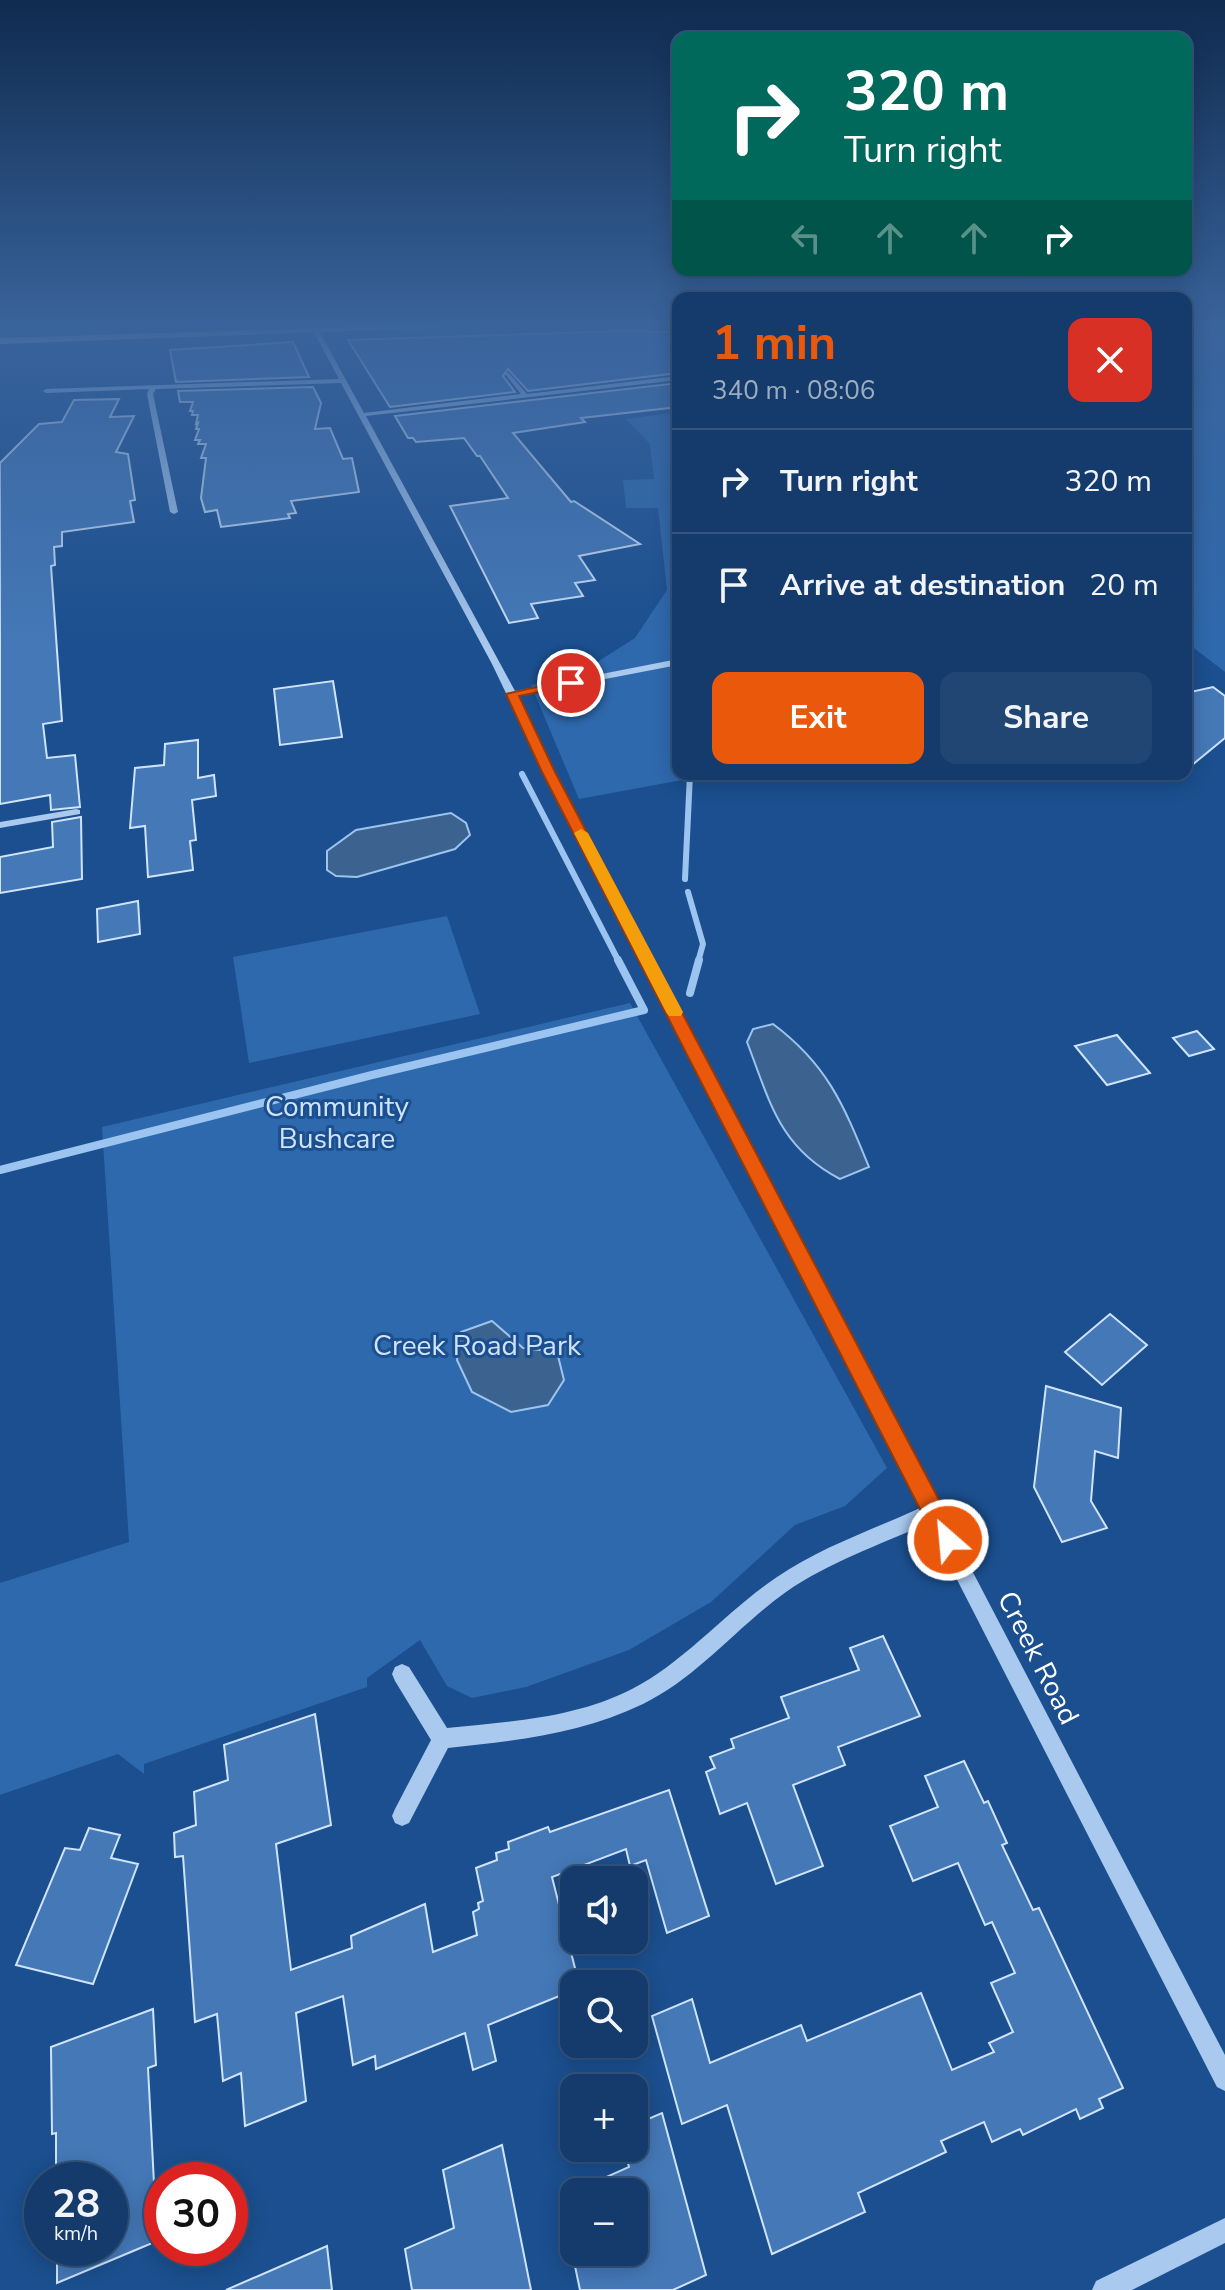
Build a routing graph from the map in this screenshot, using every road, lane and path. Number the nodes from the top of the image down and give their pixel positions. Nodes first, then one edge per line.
1 (158, 434) edge
2 (372, 434) edge
3 (174, 512) dead end
4 (672, 663) edge
5 (512, 694) junction
6 (76, 812) dead end
7 (0, 825) edge
8 (934, 1511) junction
9 (402, 1674) dead end
10 (442, 1739) junction
11 (402, 1816) dead end
12 (1225, 2079) edge
13 (1225, 2230) edge
14 (1105, 2290) edge

1 - 3 street
2 - 5 street, Creek Road
4 - 5 street
5 - 8 street, Creek Road
6 - 7 street
8 - 10 street
8 - 12 street, Creek Road
9 - 10 street
10 - 11 street
13 - 14 street

